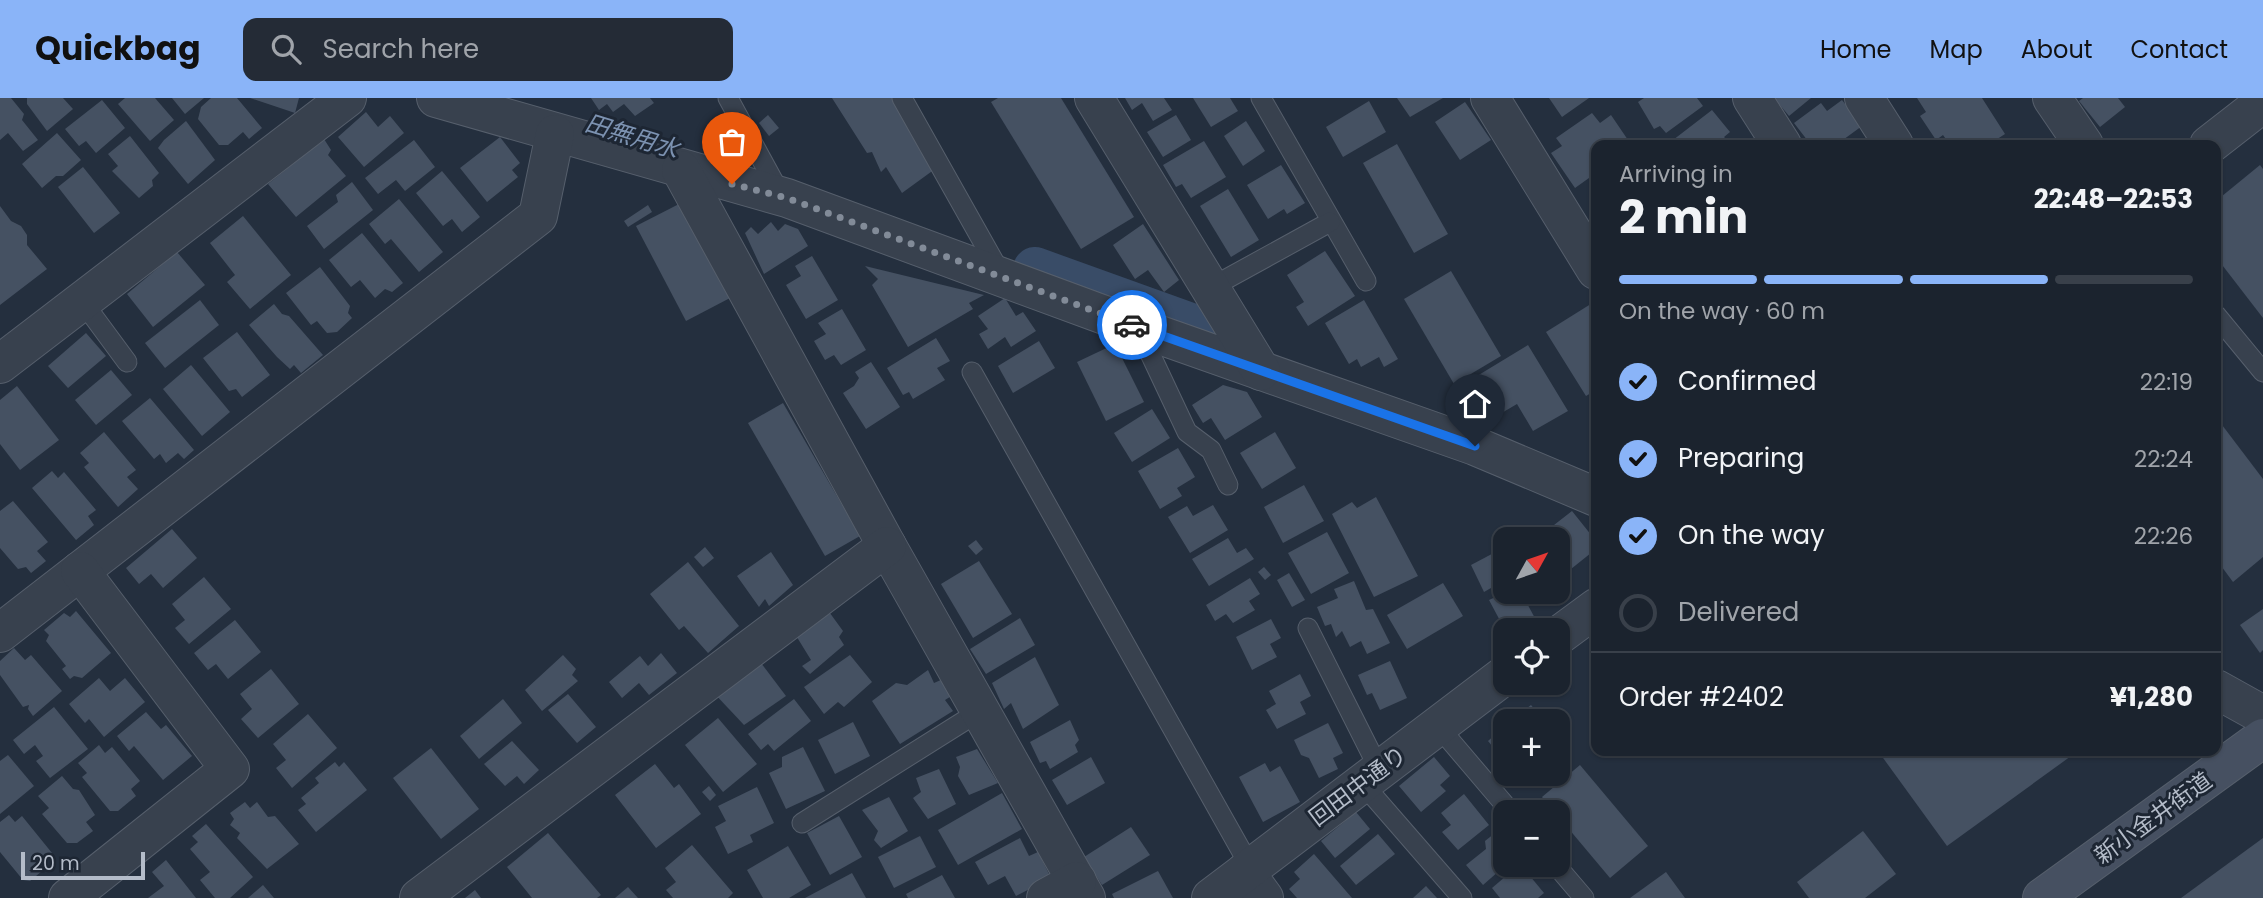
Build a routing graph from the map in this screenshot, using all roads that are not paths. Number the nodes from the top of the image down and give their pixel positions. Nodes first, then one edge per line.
1 (348, 98) edge
2 (436, 98) edge
3 (728, 98) edge
4 (902, 98) edge
5 (1094, 98) edge
6 (1261, 98) edge
7 (1490, 98) edge
8 (1752, 98) edge
9 (1864, 98) edge
10 (2052, 98) edge
11 (2263, 103) edge
12 (555, 134) junction
13 (1779, 140) edge
14 (1891, 140) edge
15 (2081, 140) edge
16 (2215, 140) edge
17 (681, 170) junction
18 (777, 188) junction
19 (1330, 222) junction
20 (1591, 262) edge
21 (1003, 277) junction
22 (1366, 281) dead end
23 (1210, 288) junction
24 (82, 302) junction
25 (2221, 321) edge
26 (1137, 327) junction
27 (127, 362) dead end
28 (0, 364) edge
29 (1261, 371) junction
30 (972, 372) dead end
31 (2263, 372) edge
32 (1228, 485) dead end
33 (1591, 495) edge
34 (887, 546) junction
35 (80, 570) junction
36 (1591, 612) edge
37 (1570, 627) edge
38 (1307, 628) dead end
39 (0, 633) edge
40 (1493, 684) edge
41 (2221, 692) edge
42 (980, 711) junction
43 (2263, 715) edge
44 (1437, 725) junction
45 (2263, 738) edge
46 (1371, 776) junction
47 (1501, 800) edge
48 (802, 823) dead end
49 (1566, 877) edge
50 (1253, 879) edge
51 (1070, 892) edge
52 (68, 898) edge
53 (419, 898) edge
54 (1211, 898) edge
55 (1462, 898) edge
56 (1584, 898) edge
57 (2042, 898) edge

1 - 24 street
2 - 12 street
3 - 18 lane
4 - 21 lane
5 - 23 street
6 - 19 lane
7 - 20 street
8 - 13 street
9 - 14 street
10 - 15 street
11 - 16 street
12 - 17 street
12 - 35 street
17 - 18 street
17 - 34 street
18 - 21 street
19 - 22 lane
19 - 23 lane
21 - 26 street
23 - 29 street
24 - 27 lane
24 - 28 street
25 - 31 lane
26 - 29 street
26 - 32 lane
29 - 33 street
30 - 50 lane
34 - 42 street
34 - 53 street
35 - 39 street
35 - 52 street
36 - 37 street
38 - 46 lane
40 - 44 street, 回田中通り
41 - 43 street
42 - 48 lane
42 - 51 street
44 - 46 street, 回田中通り
44 - 47 lane
45 - 57 main road, 新小金井街道
46 - 50 street, 回田中通り
46 - 55 lane
49 - 56 lane
50 - 54 street, 回田中通り

